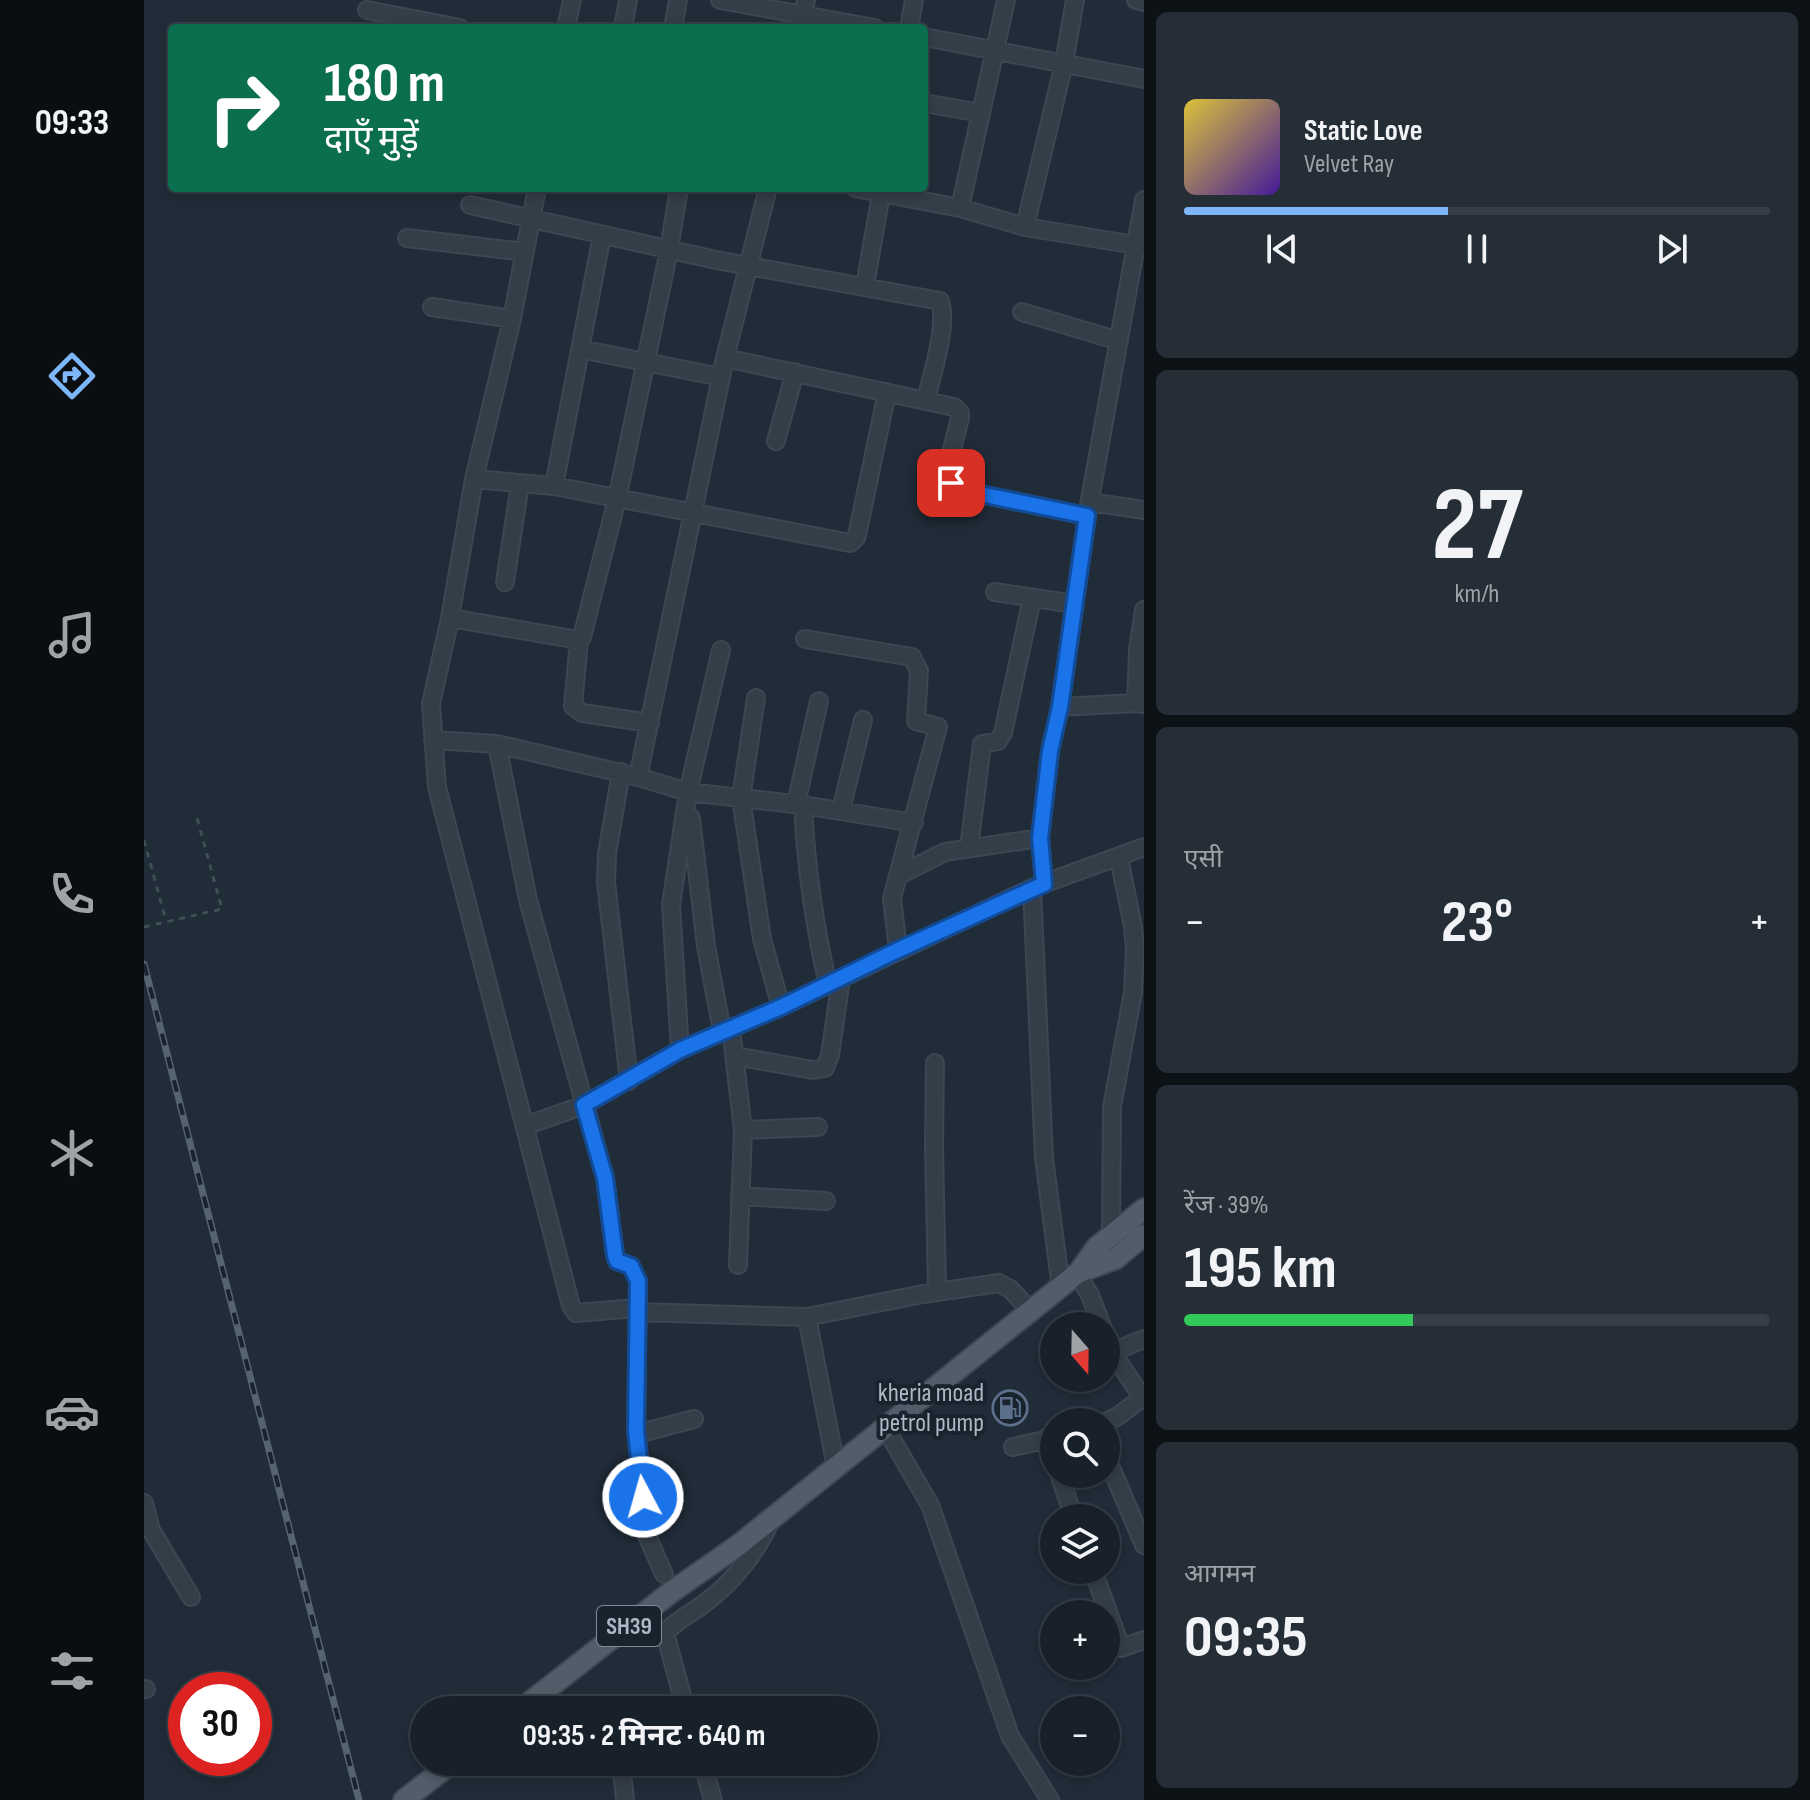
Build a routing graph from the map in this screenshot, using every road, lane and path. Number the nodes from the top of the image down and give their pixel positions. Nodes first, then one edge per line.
1 (572, 0) edge
2 (628, 0) edge
3 (678, 0) edge
4 (720, 0) edge
5 (914, 0) edge
6 (1006, 0) edge
7 (1075, 0) edge
8 (1136, 0) edge
9 (1144, 2) edge
10 (367, 10) dead end
11 (803, 15) edge
12 (439, 24) edge
13 (567, 24) edge
14 (624, 24) edge
15 (674, 24) edge
16 (853, 24) edge
17 (910, 24) edge
18 (928, 38) edge
19 (995, 50) junction
20 (1064, 63) junction
21 (1144, 79) edge
22 (928, 104) edge
23 (981, 113) junction
24 (536, 192) edge
25 (678, 192) edge
26 (767, 192) edge
27 (881, 192) edge
28 (890, 192) edge
29 (1144, 200) edge
30 (470, 205) dead end
31 (960, 208) junction
32 (531, 219) junction
33 (1025, 227) junction
34 (602, 235) junction
35 (407, 238) dead end
36 (1139, 246) edge
37 (669, 250) junction
38 (525, 252) junction
39 (747, 266) junction
40 (865, 286) junction
41 (432, 307) dead end
42 (1022, 312) dead end
43 (512, 319) junction
44 (1119, 341) junction
45 (580, 349) junction
46 (725, 358) junction
47 (645, 360) junction
48 (795, 372) junction
49 (721, 377) junction
50 (887, 392) junction
51 (926, 400) junction
52 (776, 441) dead end
53 (474, 479) junction
54 (520, 484) junction
55 (554, 486) junction
56 (617, 499) junction
57 (1089, 509) junction
58 (1144, 510) edge
59 (695, 515) junction
60 (505, 582) dead end
61 (995, 592) dead end
62 (1032, 598) junction
63 (1074, 604) junction
64 (1144, 610) edge
65 (450, 618) junction
66 (805, 639) dead end
67 (579, 640) junction
68 (1141, 649) edge
69 (721, 650) dead end
70 (756, 698) dead end
71 (819, 701) dead end
72 (1140, 704) edge
73 (1060, 707) junction
74 (863, 720) dead end
75 (650, 723) junction
76 (433, 740) junction
77 (497, 744) junction
78 (621, 772) junction
79 (638, 777) junction
80 (688, 797) junction
81 (741, 798) junction
82 (799, 804) junction
83 (841, 810) junction
84 (197, 818) dead end
85 (914, 823) junction
86 (1040, 838) junction
87 (144, 840) edge
88 (1144, 847) edge
89 (969, 848) junction
90 (1119, 858) junction
91 (899, 875) junction
92 (1038, 886) junction
93 (166, 922) junction
94 (144, 927) edge
95 (898, 950) junction
96 (835, 982) junction
97 (781, 1007) junction
98 (726, 1030) junction
99 (680, 1050) junction
100 (735, 1056) junction
101 (935, 1063) dead end
102 (629, 1081) junction
103 (584, 1105) junction
104 (525, 1126) junction
105 (818, 1127) dead end
106 (743, 1130) junction
107 (740, 1196) junction
108 (826, 1201) dead end
109 (1144, 1209) edge
110 (1144, 1235) edge
111 (1111, 1236) junction
112 (738, 1265) dead end
113 (1072, 1278) junction
114 (937, 1291) junction
115 (636, 1310) junction
116 (1032, 1312) junction
117 (1097, 1312) edge
118 (807, 1317) junction
119 (1144, 1339) edge
120 (1120, 1342) edge
121 (1120, 1362) edge
122 (1143, 1399) edge
123 (1120, 1415) edge
124 (694, 1419) dead end
125 (886, 1429) junction
126 (637, 1434) junction
127 (1040, 1440) edge
128 (1013, 1447) dead end
129 (836, 1467) junction
130 (1120, 1488) edge
131 (144, 1503) edge
132 (772, 1518) junction
133 (147, 1531) edge
134 (1144, 1545) edge
135 (664, 1574) dead end
136 (1098, 1584) edge
137 (191, 1597) dead end
138 (1144, 1640) edge
139 (538, 1696) edge
140 (682, 1696) edge
141 (435, 1776) edge
142 (622, 1776) edge
143 (706, 1776) edge
144 (404, 1800) edge
145 (625, 1800) edge
146 (713, 1800) edge
147 (1050, 1800) edge

1 - 13 street
2 - 14 street
3 - 15 street
4 - 11 street
5 - 17 street
6 - 19 street
7 - 20 street
8 - 9 street
10 - 12 street
11 - 16 street
18 - 19 street
19 - 20 street
19 - 23 street
20 - 21 street
20 - 33 street
22 - 23 street
23 - 31 street
24 - 32 street
25 - 37 street
26 - 39 street
27 - 40 street
28 - 31 street
29 - 36 street
30 - 32 street
31 - 33 street
32 - 34 street
32 - 38 street
33 - 36 street
34 - 37 street
34 - 45 street
35 - 38 street
36 - 44 street
37 - 39 street
37 - 47 street
38 - 43 street
39 - 40 street
39 - 46 street
40 - 51 street
41 - 43 street
42 - 44 street
43 - 53 street
44 - 57 street
45 - 47 street
45 - 55 street
46 - 48 street
46 - 49 street
47 - 49 street
47 - 56 street
48 - 50 street
48 - 52 street
49 - 59 street
50 - 51 street
50 - 59 street
51 - 57 street
53 - 54 street
53 - 65 street
54 - 55 street
54 - 60 street
55 - 56 street
56 - 59 street
56 - 67 street
57 - 58 street
57 - 63 street
59 - 75 street
61 - 62 street
62 - 63 street
62 - 89 street
63 - 73 street
64 - 68 street
65 - 67 street
65 - 76 street
66 - 85 street
67 - 75 street
68 - 72 street
69 - 80 street
70 - 81 street
71 - 82 street
72 - 73 street
73 - 86 street
74 - 83 street
75 - 79 street
76 - 77 street
76 - 104 street
77 - 78 street
77 - 103 street
78 - 79 street
78 - 102 street
79 - 80 street
80 - 81 street
80 - 98 street
80 - 99 street
81 - 82 street
81 - 97 street
82 - 83 street
82 - 96 street
83 - 85 street
84 - 93 path
85 - 91 street
86 - 89 street
86 - 92 street
87 - 93 path
88 - 90 street
89 - 91 street
90 - 92 street
90 - 111 street
91 - 95 street
92 - 95 street
92 - 113 street
93 - 94 path
95 - 96 street
96 - 97 street
96 - 100 street
97 - 98 street
98 - 99 street
98 - 100 street
99 - 102 street
100 - 106 street
101 - 114 street
102 - 103 street
103 - 104 street
103 - 115 street
104 - 115 street
105 - 106 street
106 - 107 street
107 - 108 street
107 - 112 street
109 - 111 main road, SH39
110 - 113 main road, SH39
111 - 113 main road, SH39
113 - 116 main road, SH39
113 - 117 street
114 - 116 street
114 - 118 street
115 - 118 street
115 - 126 street
116 - 125 main road, SH39
118 - 129 street
119 - 120 street
121 - 122 street
122 - 123 street
124 - 126 street
125 - 129 main road, SH39
125 - 147 street
126 - 135 street
127 - 128 street
129 - 132 main road, SH39
130 - 134 street
131 - 133 street
132 - 139 main road, SH39
132 - 140 street
133 - 137 street
136 - 138 street
141 - 144 main road
142 - 145 street
143 - 146 street

